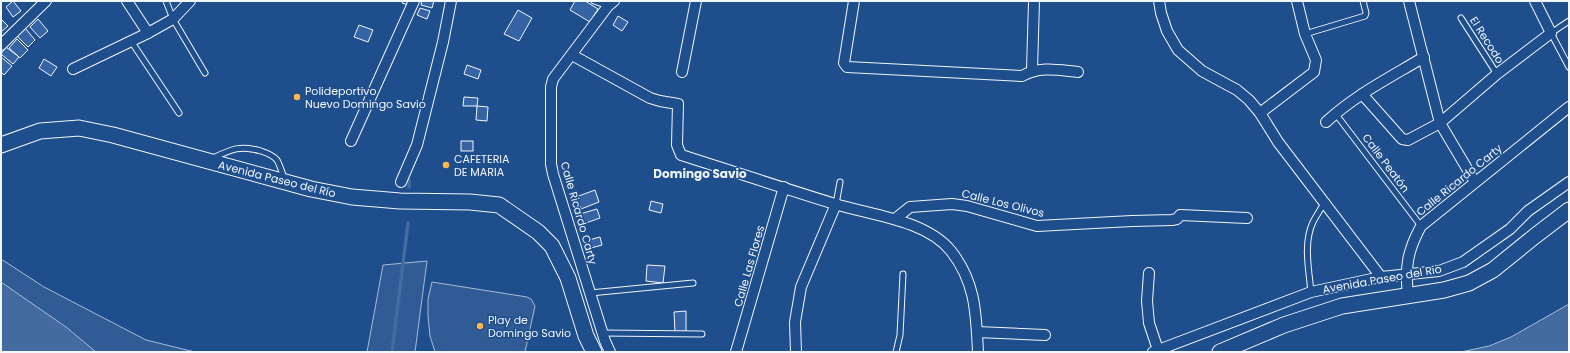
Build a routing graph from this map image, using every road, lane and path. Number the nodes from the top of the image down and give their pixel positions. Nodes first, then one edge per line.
1 (46, 1) edge
2 (127, 1) edge
3 (166, 1) edge
4 (190, 1) edge
5 (414, 1) edge
6 (451, 1) edge
7 (594, 1) edge
8 (696, 1) edge
9 (854, 1) edge
10 (1034, 1) edge
11 (1159, 1) edge
12 (1297, 1) edge
13 (1363, 1) edge
14 (1409, 1) edge
15 (1535, 1) edge
16 (611, 4) edge
17 (173, 18) junction
18 (1461, 18) dead end
19 (1569, 21) edge
20 (148, 33) junction
21 (1552, 33) junction
22 (1305, 34) junction
23 (131, 41) junction
24 (1, 45) edge
25 (572, 55) junction
26 (1424, 57) junction
27 (1569, 67) edge
28 (73, 69) dead end
29 (1032, 70) junction
30 (682, 72) dead end
31 (1078, 72) dead end
32 (205, 73) dead end
33 (1497, 74) junction
34 (1362, 94) junction
35 (1569, 107) edge
36 (180, 113) dead end
37 (1260, 113) junction
38 (1335, 113) junction
39 (1326, 122) dead end
40 (1440, 122) junction
41 (351, 141) dead end
42 (1, 145) edge
43 (208, 161) junction
44 (401, 182) dead end
45 (840, 182) dead end
46 (1475, 182) junction
47 (1569, 182) edge
48 (286, 183) junction
49 (784, 187) junction
50 (1325, 202) junction
51 (836, 204) junction
52 (1569, 210) edge
53 (1248, 218) dead end
54 (895, 219) junction
55 (1421, 226) junction
56 (1149, 273) dead end
57 (903, 274) dead end
58 (1406, 275) junction
59 (1381, 278) junction
60 (693, 283) dead end
61 (1311, 292) junction
62 (590, 293) junction
63 (1408, 296) junction
64 (977, 332) junction
65 (602, 334) junction
66 (702, 334) dead end
67 (1045, 335) dead end
68 (1156, 351) edge
69 (594, 352) edge
70 (610, 352) edge
71 (736, 352) edge
72 (796, 352) edge
73 (896, 352) edge
74 (978, 352) edge
75 (1220, 352) edge

1 - 24 street
2 - 20 street
3 - 17 lane
4 - 17 street
5 - 41 street
6 - 44 street
7 - 16 lane
8 - 30 street
9 - 29 street
10 - 29 street
11 - 37 street
12 - 22 street
13 - 22 lane
14 - 26 street
15 - 21 street
16 - 25 street, Calle Ricardo Carty
17 - 20 street
17 - 32 lane
18 - 33 lane, El Recodo
19 - 21 lane
20 - 23 street
21 - 27 lane
21 - 33 street
22 - 37 street
23 - 28 street
23 - 36 lane
25 - 49 street
25 - 62 street, Calle Ricardo Carty
26 - 34 street
26 - 40 street
29 - 31 street
33 - 40 street
34 - 38 street
34 - 40 street
35 - 46 street, Calle Ricardo Carty
37 - 50 street
38 - 39 street
38 - 55 lane, Calle Peatón
40 - 46 street
42 - 43 street, Avenida Paseo del Río
43 - 48 street, Avenida Paseo del Río
43 - 48 lane
45 - 51 lane
46 - 55 street, Calle Ricardo Carty
47 - 58 street, Avenida Paseo del Río
48 - 69 street, Avenida Paseo del Río
49 - 51 street
49 - 71 street, Calle Las Flores
50 - 59 street
50 - 61 lane
51 - 54 street
51 - 72 street
52 - 63 street, Avenida Paseo del Río
53 - 54 street, Calle Los Olivos
54 - 64 street
55 - 58 street, Calle Ricardo Carty
56 - 68 street
57 - 73 lane
58 - 59 street, Avenida Paseo del Río
58 - 63 street, Calle Ricardo Carty
59 - 61 street, Avenida Paseo del Río
60 - 62 lane
61 - 68 street, Avenida Paseo del Río
62 - 65 street, Calle Ricardo Carty
63 - 75 street, Avenida Paseo del Río
64 - 67 street
64 - 74 street
65 - 66 lane
65 - 70 street, Calle Ricardo Carty

